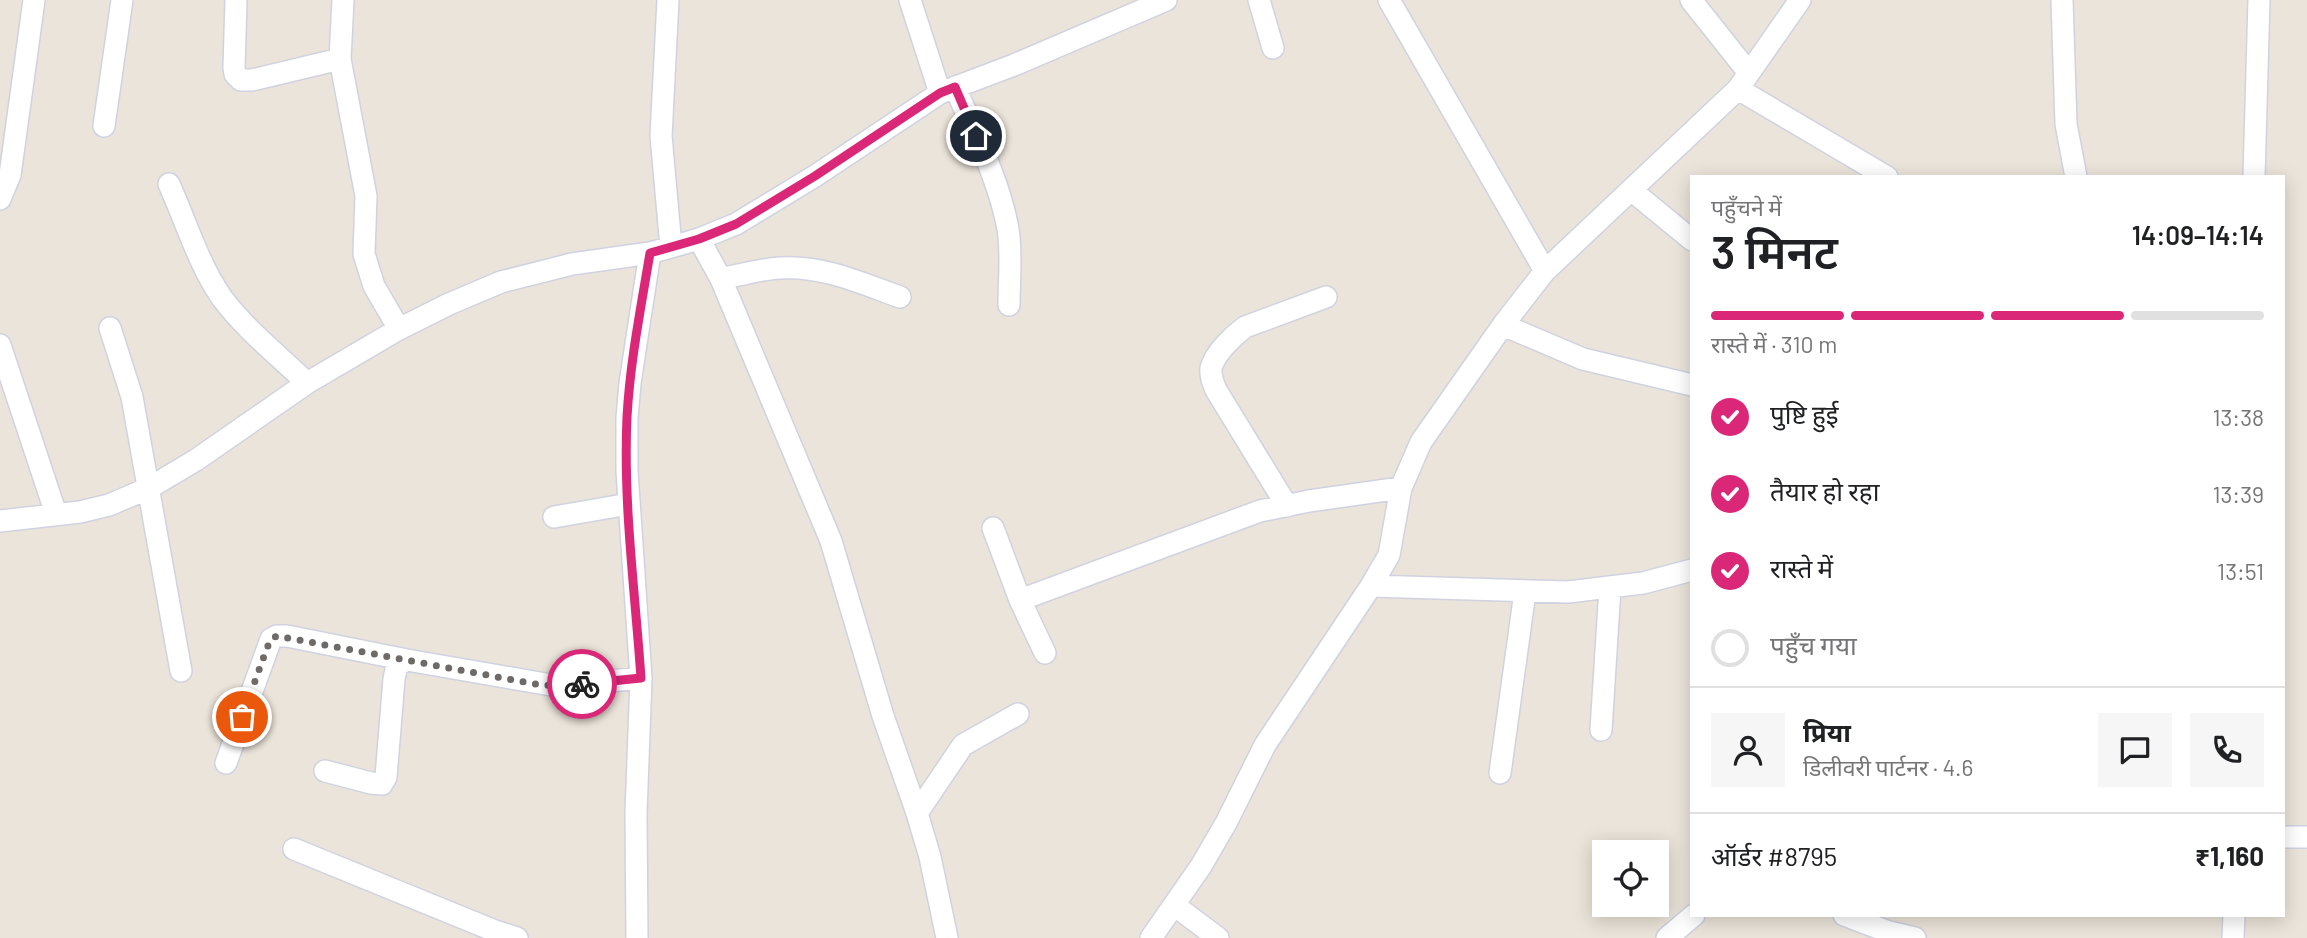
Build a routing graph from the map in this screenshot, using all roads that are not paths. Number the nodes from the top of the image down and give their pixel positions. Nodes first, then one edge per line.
1 (34, 0) edge
2 (122, 0) edge
3 (236, 0) edge
4 (343, 0) edge
5 (668, 0) edge
6 (910, 0) edge
7 (1166, 0) edge
8 (1259, 0) edge
9 (1389, 0) edge
10 (1690, 0) edge
11 (1800, 0) edge
12 (2062, 0) edge
13 (2259, 0) edge
14 (1273, 48) dead end
15 (340, 59) junction
16 (1743, 81) junction
17 (948, 90) junction
18 (104, 126) dead end
19 (1884, 175) edge
20 (2076, 175) edge
21 (2254, 175) edge
22 (169, 184) dead end
23 (1631, 190) junction
24 (0, 199) edge
25 (1690, 238) edge
26 (699, 239) junction
27 (671, 247) junction
28 (650, 253) junction
29 (1545, 271) junction
30 (721, 279) junction
31 (900, 297) dead end
32 (1326, 297) dead end
33 (1009, 304) dead end
34 (1503, 325) junction
35 (110, 328) dead end
36 (399, 329) junction
37 (0, 345) edge
38 (307, 383) junction
39 (1690, 385) edge
40 (149, 488) junction
41 (1401, 488) junction
42 (629, 504) junction
43 (1287, 506) junction
44 (56, 514) junction
45 (554, 517) dead end
46 (0, 521) edge
47 (993, 528) dead end
48 (1690, 571) edge
49 (1371, 586) junction
50 (1610, 588) junction
51 (1525, 592) junction
52 (1020, 600) junction
53 (1045, 653) dead end
54 (407, 660) junction
55 (181, 671) dead end
56 (641, 678) junction
57 (1018, 714) dead end
58 (1601, 730) dead end
59 (226, 763) dead end
60 (325, 771) dead end
61 (1500, 773) dead end
62 (917, 813) junction
63 (2285, 837) edge
64 (2307, 837) edge
65 (294, 849) dead end
66 (1174, 905) junction
67 (1848, 917) edge
68 (2234, 917) edge
69 (493, 935) edge
70 (517, 938) edge
71 (637, 938) edge
72 (947, 938) edge
73 (1151, 938) edge
74 (1218, 938) edge
75 (1915, 938) edge
76 (2233, 938) edge

1 - 24 street
2 - 18 street
3 - 15 street
4 - 15 street
5 - 27 street
6 - 17 street
7 - 17 street
8 - 14 street
9 - 29 street
10 - 16 street
11 - 16 street
12 - 20 street
13 - 21 street
15 - 36 street
16 - 19 street
16 - 23 street
17 - 26 street
17 - 33 street
22 - 38 street
23 - 25 street
23 - 29 street
26 - 27 street
26 - 30 street
27 - 28 street
28 - 36 street
28 - 42 street
29 - 34 street
30 - 31 street
30 - 62 street
32 - 43 street
34 - 39 street
34 - 41 street
35 - 40 street
36 - 38 street
37 - 44 street
38 - 40 street
40 - 44 street
40 - 55 street
41 - 43 street
41 - 49 street
42 - 45 street
42 - 56 street
43 - 52 street
44 - 46 street
47 - 52 street
48 - 50 street
49 - 51 street
49 - 66 street
50 - 51 street
50 - 58 street
51 - 61 street
52 - 53 street
54 - 56 street
54 - 59 street
54 - 60 street
56 - 71 street
57 - 62 street
62 - 72 street
63 - 64 street
65 - 69 street
66 - 73 street
66 - 74 street
67 - 75 street
68 - 76 street
69 - 70 street

